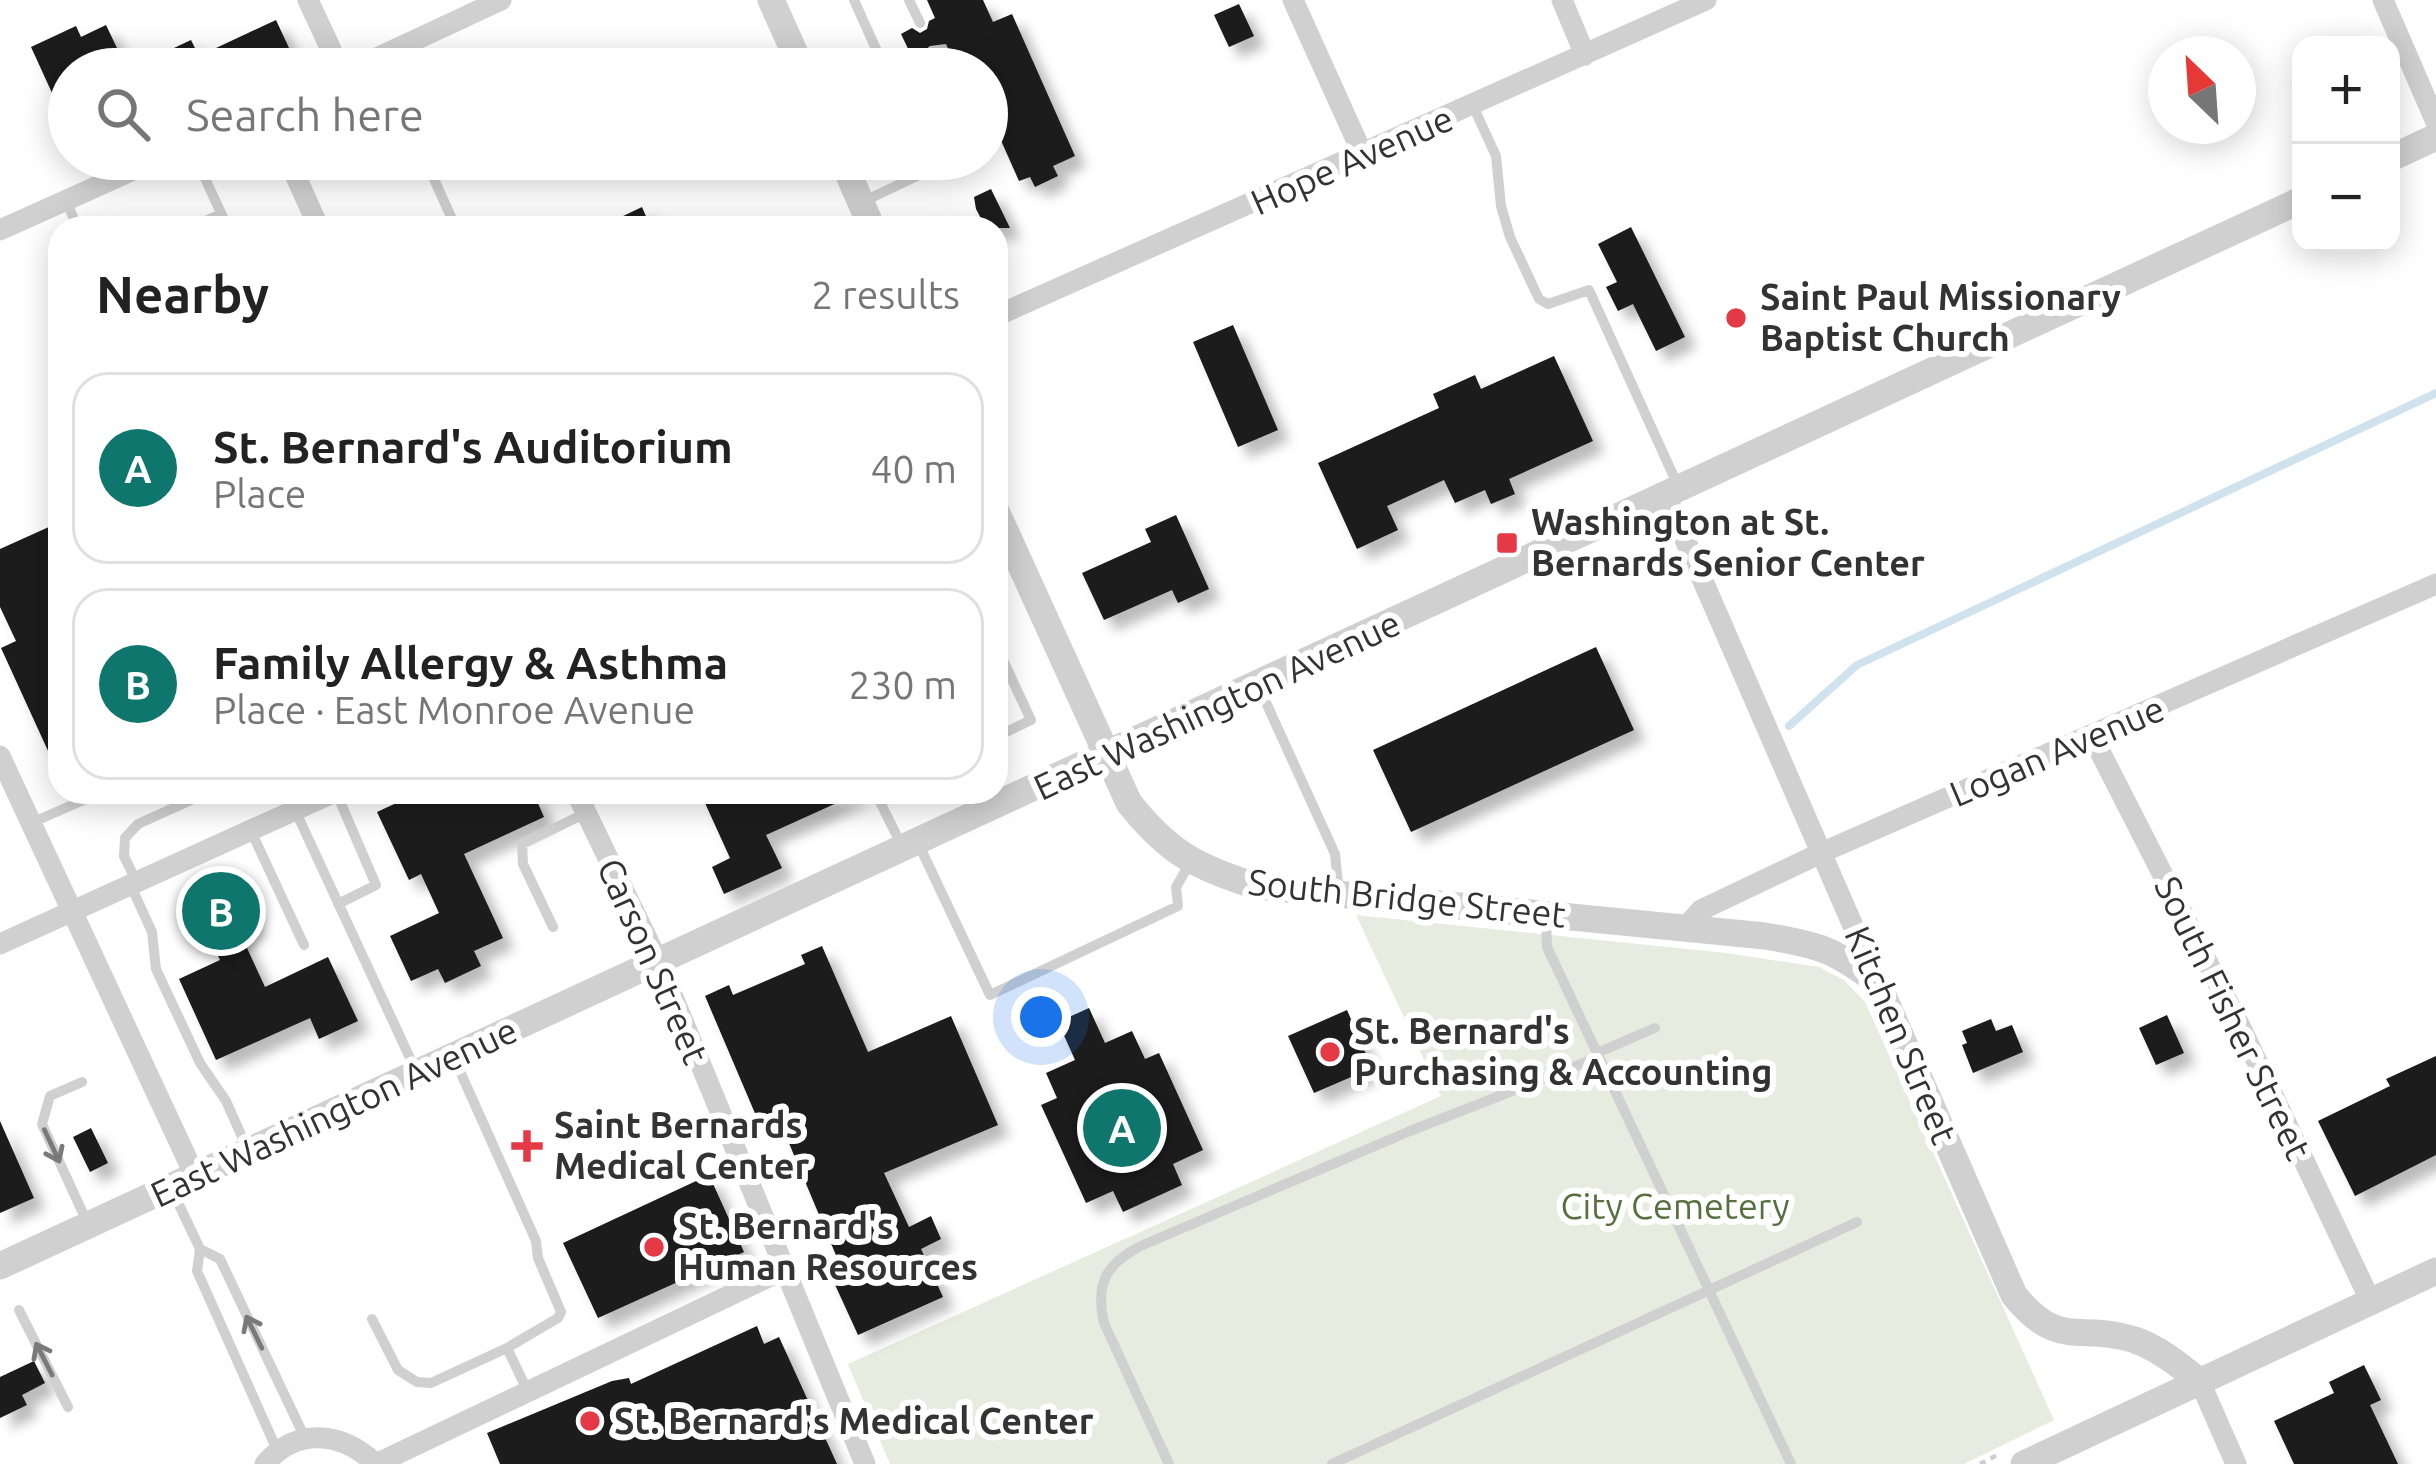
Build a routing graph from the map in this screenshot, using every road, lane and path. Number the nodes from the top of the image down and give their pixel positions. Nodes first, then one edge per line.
1 (308, 0) edge
2 (501, 0) edge
3 (771, 0) edge
4 (854, 0) edge
5 (909, 0) edge
6 (1292, 0) edge
7 (1562, 0) edge
8 (1706, 0) edge
9 (2383, 0) edge
10 (920, 23) dead end
11 (330, 48) edge
12 (410, 48) edge
13 (793, 48) edge
14 (876, 48) edge
15 (1585, 55) junction
16 (1473, 106) junction
17 (2436, 122) edge
18 (2436, 137) edge
19 (2400, 154) edge
20 (1363, 155) junction
21 (112, 180) edge
22 (206, 180) edge
23 (297, 180) edge
24 (434, 180) edge
25 (851, 180) edge
26 (916, 180) edge
27 (66, 201) junction
28 (2292, 204) edge
29 (221, 214) joint
30 (867, 215) edge
31 (73, 216) edge
32 (217, 216) edge
33 (314, 216) edge
34 (451, 216) edge
35 (0, 230) edge
36 (1008, 311) edge
37 (1673, 493) junction
38 (1008, 538) edge
39 (2436, 584) edge
40 (1008, 671) edge
41 (1258, 686) junction
42 (1008, 732) edge
43 (2092, 736) junction
44 (0, 756) edge
45 (1105, 756) junction
46 (1008, 801) edge
47 (74, 804) edge
48 (182, 804) edge
49 (308, 804) edge
50 (336, 804) edge
51 (582, 804) edge
52 (885, 804) edge
53 (1002, 804) edge
54 (295, 810) junction
55 (586, 813) junction
56 (31, 823) junction
57 (251, 830) junction
58 (911, 846) junction
59 (1823, 852) junction
60 (1190, 862) junction
61 (134, 884) junction
62 (1339, 895) junction
63 (338, 904) junction
64 (73, 912) junction
65 (1545, 914) junction
66 (553, 927) dead end
67 (1685, 928) junction
68 (0, 944) edge
69 (304, 944) dead end
70 (658, 963) junction
71 (1877, 982) junction
72 (1655, 1028) dead end
73 (1598, 1055) junction
74 (454, 1058) junction
75 (418, 1074) junction
76 (82, 1082) dead end
77 (249, 1151) junction
78 (183, 1182) junction
79 (1857, 1222) dead end
80 (88, 1225) junction
81 (200, 1250) junction
82 (0, 1266) edge
83 (783, 1270) junction
84 (2436, 1271) edge
85 (1709, 1291) junction
86 (2372, 1302) junction
87 (19, 1310) dead end
88 (372, 1319) dead end
89 (507, 1348) junction
90 (2200, 1382) junction
91 (528, 1392) junction
92 (68, 1408) dead end
93 (305, 1438) junction
94 (271, 1457) edge
95 (376, 1464) edge
96 (865, 1464) edge
97 (1169, 1464) edge
98 (1332, 1464) edge
99 (1791, 1464) edge
100 (2024, 1464) edge
101 (2236, 1464) edge

1 - 11 street
2 - 12 street
3 - 13 street
4 - 14 lane
5 - 10 lane
6 - 20 street
7 - 15 street
8 - 15 street, Hope Avenue
9 - 17 street
15 - 16 street, Hope Avenue
16 - 20 street, Hope Avenue
16 - 37 lane
18 - 19 street
20 - 36 street, Hope Avenue
21 - 27 street
22 - 29 lane
23 - 33 street
24 - 34 lane
25 - 30 street
26 - 30 lane
27 - 31 lane
27 - 35 street
28 - 37 street, East Washington Avenue
29 - 32 lane
37 - 41 street, East Washington Avenue
37 - 59 street, Kitchen Street
38 - 45 street, South Bridge Street
39 - 43 street, Logan Avenue
40 - 42 lane
41 - 45 street, East Washington Avenue
41 - 62 lane
43 - 59 street, Logan Avenue
43 - 86 street, South Fisher Street
44 - 56 street
45 - 46 street, East Washington Avenue
45 - 60 street, South Bridge Street
47 - 56 lane
48 - 61 lane
49 - 54 street
50 - 63 lane
51 - 55 street, Carson Street
52 - 58 lane
53 - 58 street, East Washington Avenue
54 - 57 street
54 - 63 lane
55 - 66 lane
55 - 70 street, Carson Street
56 - 64 street
57 - 61 street
57 - 69 lane
58 - 60 lane
58 - 70 street, East Washington Avenue
59 - 67 street, Logan Avenue
59 - 71 street, Kitchen Street
60 - 62 street, South Bridge Street
61 - 64 street
61 - 77 lane
62 - 65 street, South Bridge Street
63 - 75 lane
64 - 68 street
64 - 78 street
65 - 67 street, South Bridge Street
65 - 73 lane
67 - 71 street, South Bridge Street
70 - 74 street, East Washington Avenue
70 - 83 street, Carson Street
71 - 90 street, Kitchen Street
72 - 73 lane
73 - 85 lane
73 - 97 lane
74 - 75 street, East Washington Avenue
74 - 89 lane
75 - 77 street, East Washington Avenue
76 -> 80 lane
77 - 78 street, East Washington Avenue
78 - 80 street, East Washington Avenue
78 - 81 lane
79 - 85 lane
80 - 82 street, East Washington Avenue
93 -> 81 lane
81 - 94 lane
83 - 91 street
83 - 96 street, Carson Street
84 - 86 street
85 - 98 lane
85 - 99 lane
86 - 90 street
92 -> 87 lane
88 - 89 lane
89 - 91 lane
90 - 100 street
90 - 101 street
91 - 95 street
93 - 94 street
93 - 95 street

